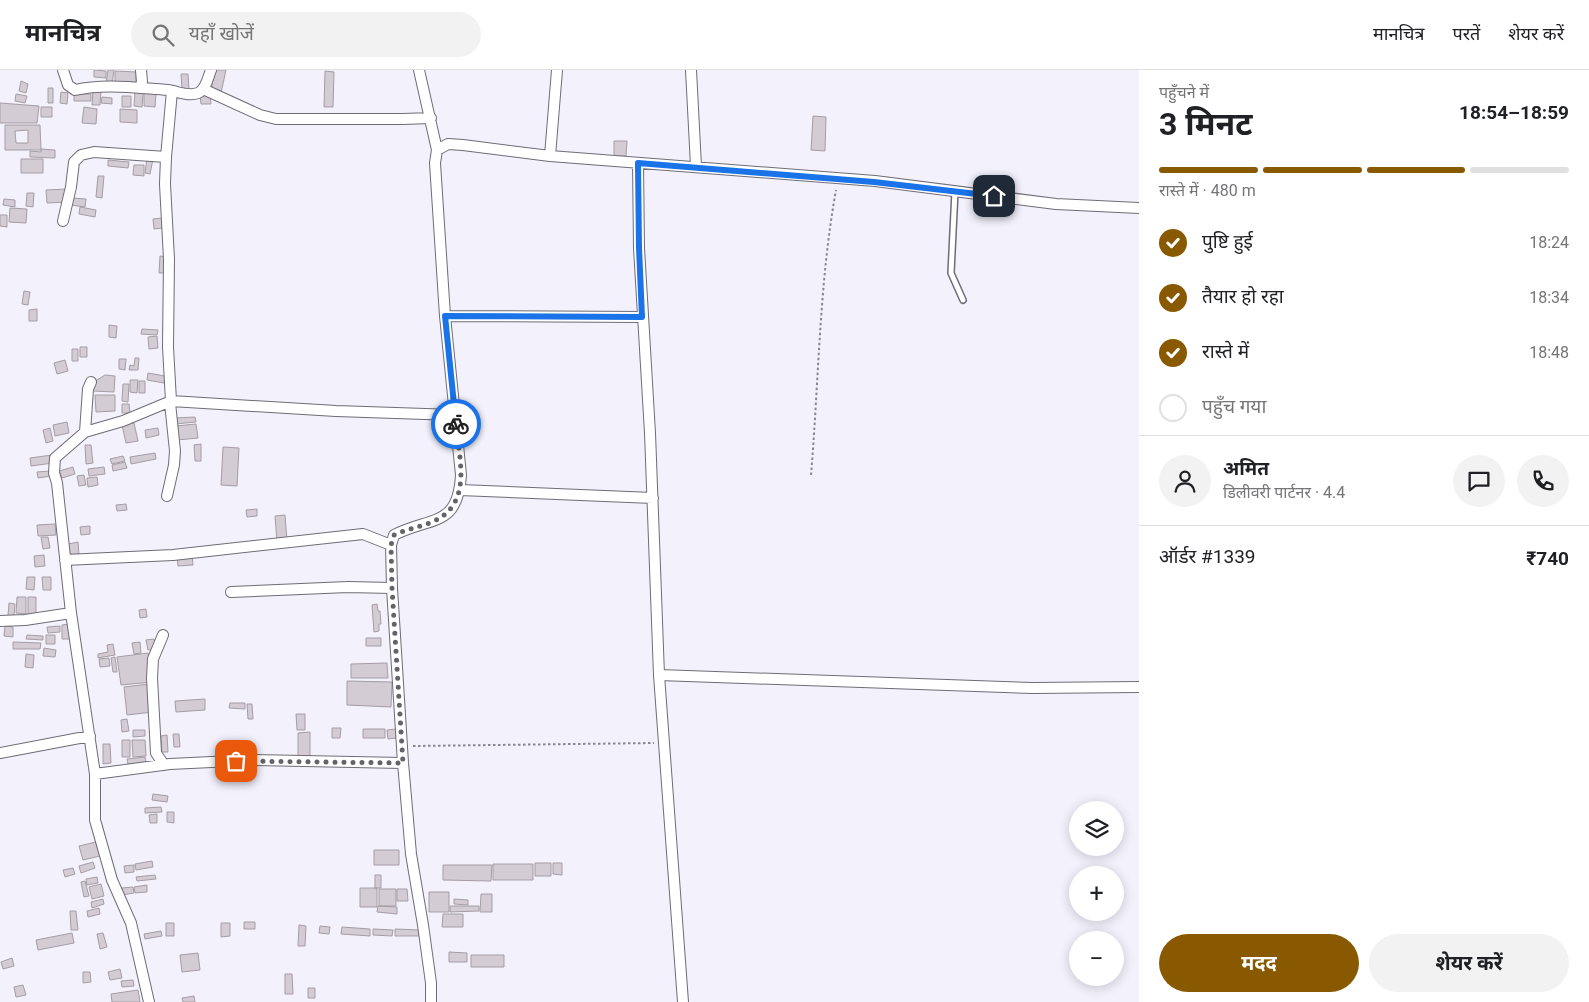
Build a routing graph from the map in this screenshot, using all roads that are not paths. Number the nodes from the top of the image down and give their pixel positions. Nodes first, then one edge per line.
1 (63, 70) edge
2 (141, 70) edge
3 (211, 70) edge
4 (419, 70) edge
5 (557, 70) edge
6 (691, 70) edge
7 (140, 88) junction
8 (203, 89) junction
9 (172, 91) junction
10 (431, 118) junction
11 (438, 150) junction
12 (550, 156) junction
13 (166, 157) junction
14 (638, 163) junction
15 (696, 166) junction
16 (955, 190) junction
17 (1139, 208) edge
18 (63, 221) dead end
19 (963, 300) dead end
20 (445, 316) junction
21 (642, 317) junction
22 (91, 382) dead end
23 (171, 402) junction
24 (454, 415) junction
25 (85, 432) junction
26 (460, 490) junction
27 (166, 496) dead end
28 (653, 498) junction
29 (391, 545) junction
30 (65, 560) junction
31 (392, 588) junction
32 (231, 592) dead end
33 (71, 613) junction
34 (0, 621) edge
35 (163, 635) dead end
36 (659, 675) junction
37 (1139, 687) edge
38 (90, 736) junction
39 (0, 753) edge
40 (403, 763) junction
41 (164, 765) junction
42 (95, 774) junction
43 (150, 1002) edge
44 (431, 1002) edge
45 (683, 1002) edge

1 - 7 street
2 - 7 street
3 - 8 street
4 - 10 street
5 - 12 street
6 - 15 street
7 - 9 street
8 - 9 street
8 - 10 street
9 - 13 street
10 - 11 street
11 - 12 street
11 - 20 street
12 - 14 street
13 - 18 street
13 - 23 street
14 - 15 street
14 - 21 street
15 - 16 street
16 - 17 street
16 - 19 lane
20 - 21 street
20 - 24 street
21 - 28 street
22 - 25 street
23 - 24 street
23 - 25 street
23 - 27 street
24 - 26 street
25 - 30 street
26 - 28 street
26 - 29 street
28 - 36 street
29 - 30 street
29 - 31 street
30 - 33 street
31 - 32 street
31 - 40 street
33 - 34 street
33 - 38 street
35 - 41 street
36 - 37 street
36 - 45 street
38 - 39 street
38 - 42 street
40 - 41 street
40 - 44 street
41 - 42 street
42 - 43 street

